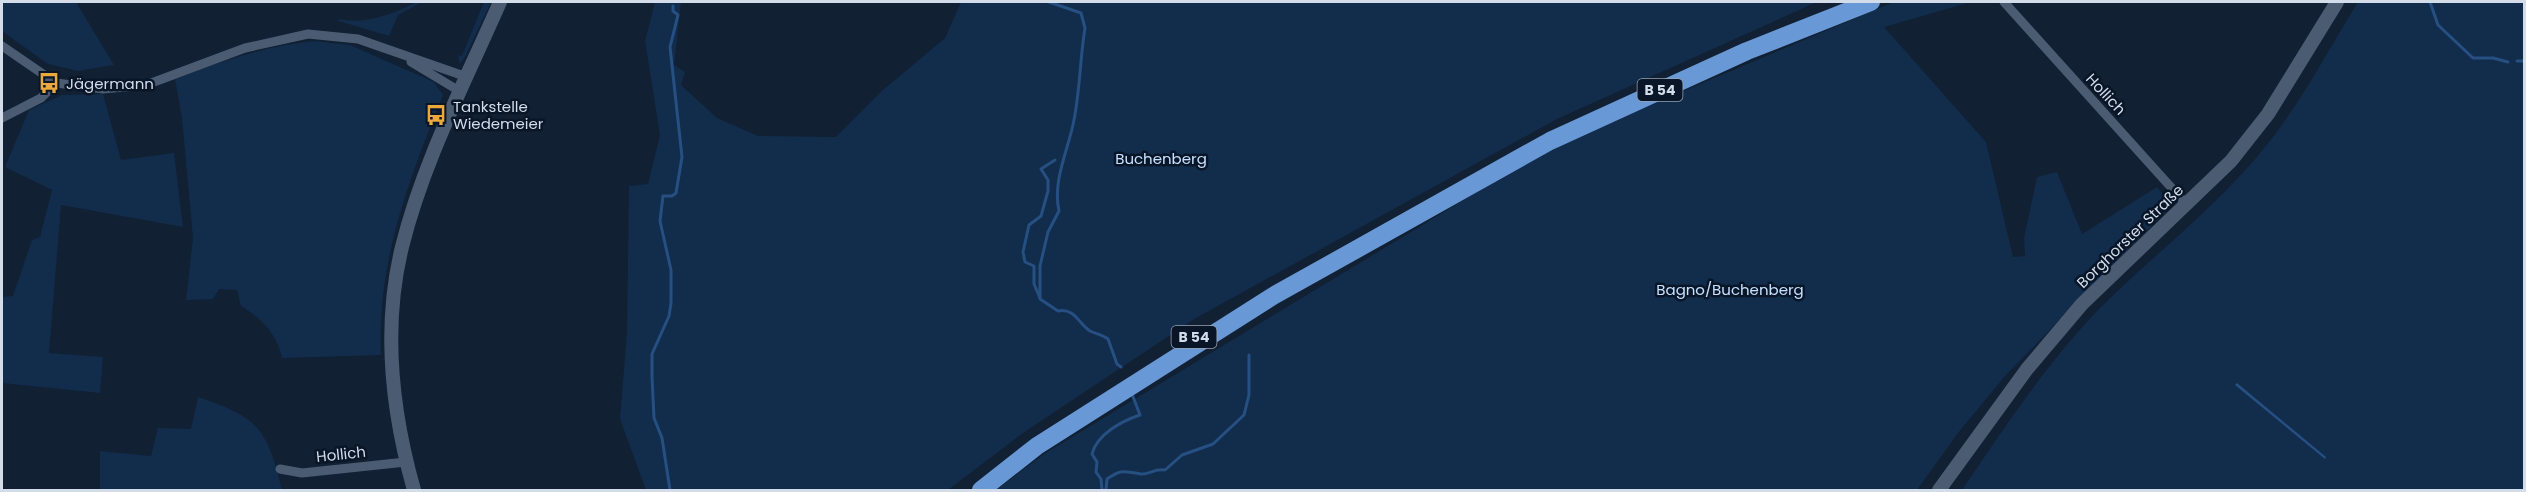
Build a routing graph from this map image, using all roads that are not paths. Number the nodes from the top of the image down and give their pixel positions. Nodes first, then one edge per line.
1 (500, 2) edge
2 (1846, 2) edge
3 (1871, 2) edge
4 (2004, 2) edge
5 (2337, 2) edge
6 (2, 46) edge
7 (402, 56) junction
8 (467, 77) junction
9 (56, 82) junction
10 (461, 92) junction
11 (2, 118) edge
12 (2187, 205) junction
13 (406, 462) junction
14 (280, 469) dead end
15 (414, 490) edge
16 (967, 490) edge
17 (981, 490) edge
18 (1939, 490) edge

1 - 8 main road
2 - 16 highway, B 54
3 - 17 highway, B 54
4 - 12 street, Hollich
5 - 12 main road, Borghorster Straße
6 - 9 street
7 - 8 street
7 - 9 street
7 - 10 street
8 - 10 main road
9 - 11 street
10 - 13 main road
12 - 18 main road, Borghorster Straße
13 - 14 street, Hollich
13 - 15 main road

